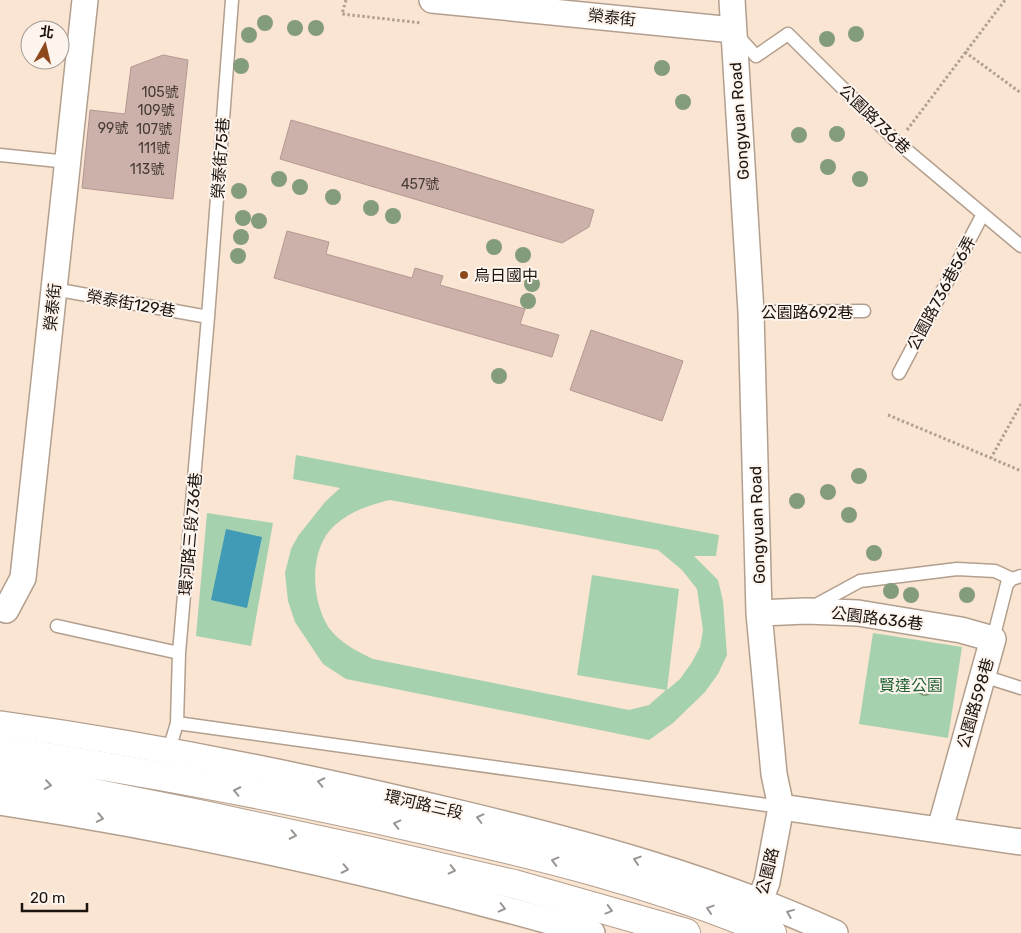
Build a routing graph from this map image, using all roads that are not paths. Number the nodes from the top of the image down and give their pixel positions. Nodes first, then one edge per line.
1 (85, 0) edge
2 (232, 0) edge
3 (732, 0) edge
4 (429, 12) edge
5 (733, 30) junction
6 (0, 155) edge
7 (68, 162) junction
8 (983, 214) junction
9 (1021, 246) edge
10 (54, 289) junction
11 (864, 311) dead end
12 (751, 312) junction
13 (208, 317) junction
14 (899, 373) dead end
15 (1017, 578) edge
16 (806, 610) junction
17 (3, 611) edge
18 (759, 613) junction
19 (57, 626) dead end
20 (993, 639) junction
21 (179, 653) junction
22 (983, 676) junction
23 (1021, 688) edge
24 (177, 723) junction
25 (0, 724) edge
26 (0, 750) edge
27 (169, 750) junction
28 (0, 778) edge
29 (0, 802) edge
30 (781, 807) junction
31 (940, 829) junction
32 (1021, 842) edge
33 (757, 923) edge
34 (592, 933) edge
35 (686, 933) edge
36 (835, 933) edge

1 - 7 street, 榮泰街
2 - 13 lane, 榮泰街75巷
3 - 5 street, Gongyuan Road
4 - 5 street, 榮泰街
5 - 8 lane, 公園路736巷
5 - 12 street, Gongyuan Road
6 - 7 lane
7 - 10 street, 榮泰街
8 - 9 lane, 公園路736巷
8 - 14 lane, 公園路736巷56弄
10 - 13 lane, 榮泰街129巷
10 - 17 street, 榮泰街
11 - 12 lane, 公園路692巷
12 - 18 street, Gongyuan Road
13 - 21 lane, 環河路三段736巷
15 - 16 lane
15 - 20 lane, 公園路598巷
16 - 18 street, 公園路636巷
16 - 20 street, 公園路636巷
18 - 30 street, Gongyuan Road
19 - 21 lane
20 - 22 street, 公園路598巷
21 - 24 lane, 環河路三段736巷
22 - 23 lane
22 - 31 street, 公園路598巷
24 - 27 lane, 環河路三段736巷
24 - 30 lane
25 - 27 street, 環河路三段
33 -> 26 street, 環河路三段
33 -> 27 street, 環河路三段
28 -> 35 street
29 -> 34 street
30 - 31 street
30 - 33 street, 公園路
31 - 32 street
36 -> 33 street, 環河路三段

